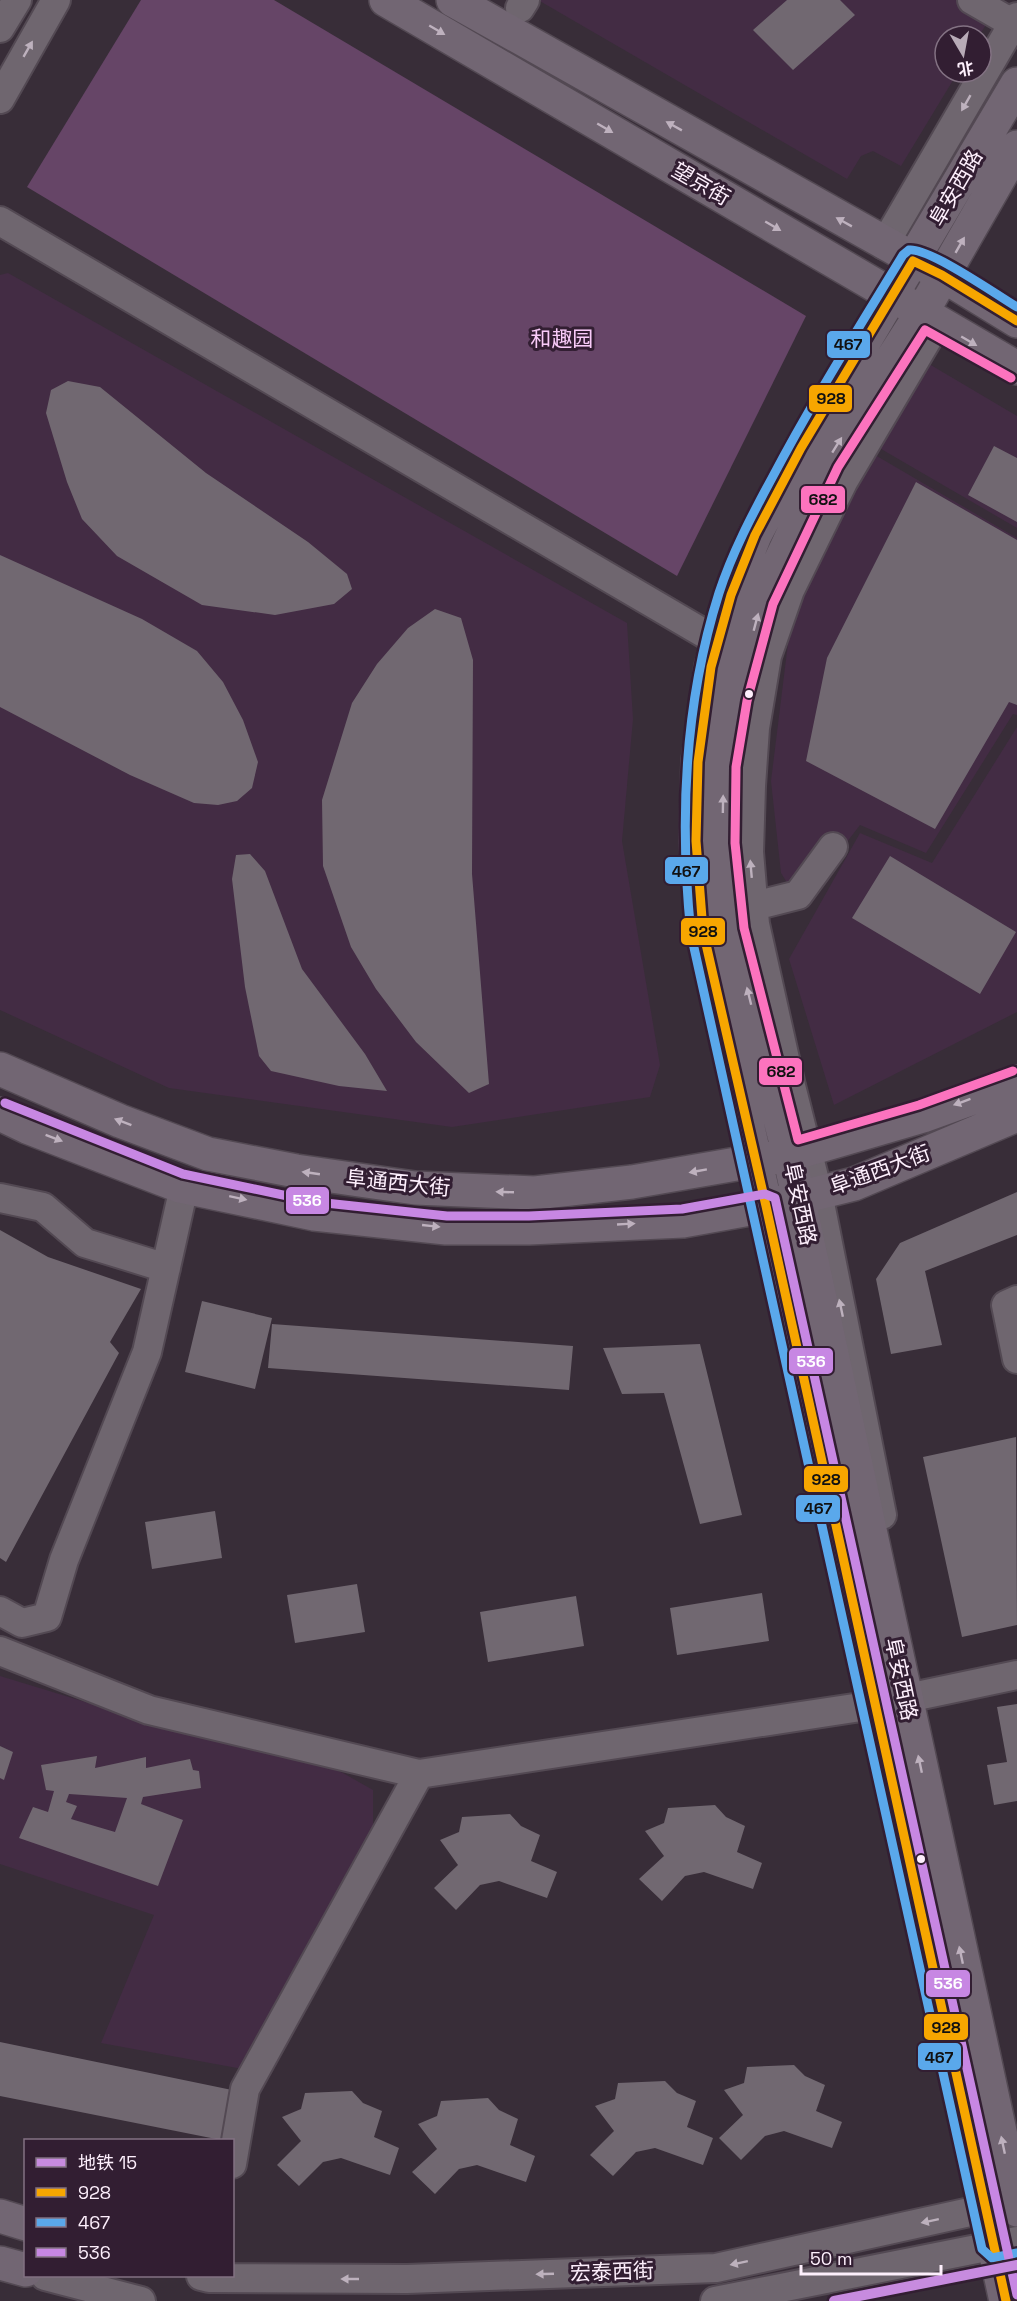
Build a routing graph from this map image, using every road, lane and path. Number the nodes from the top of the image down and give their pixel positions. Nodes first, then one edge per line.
1 (17, 0) edge
2 (56, 0) edge
3 (386, 0) edge
4 (453, 0) edge
5 (972, 0) edge
6 (1015, 22) edge
7 (0, 28) edge
8 (1017, 84) edge
9 (0, 99) edge
10 (1017, 147) edge
11 (0, 221) edge
12 (884, 245) junction
13 (913, 261) junction
14 (942, 275) junction
15 (893, 296) junction
16 (929, 318) junction
17 (1017, 321) edge
18 (1017, 368) edge
19 (717, 641) junction
20 (833, 847) dead end
21 (754, 906) junction
22 (0, 1069) edge
23 (1017, 1082) edge
24 (0, 1114) edge
25 (1017, 1115) edge
26 (798, 1152) junction
27 (756, 1161) junction
28 (184, 1187) junction
29 (808, 1195) junction
30 (0, 1198) edge
31 (766, 1206) junction
32 (166, 1268) junction
33 (1017, 1300) edge
34 (1017, 1359) edge
35 (0, 1611) edge
36 (0, 1651) edge
37 (1017, 1675) edge
38 (913, 1696) junction
39 (874, 1705) junction
40 (419, 1774) junction
41 (234, 2152) edge
42 (1009, 2206) edge
43 (0, 2216) edge
44 (24, 2223) edge
45 (1006, 2243) edge
46 (0, 2263) edge
47 (24, 2269) edge
48 (49, 2277) edge
49 (205, 2282) edge
50 (141, 2301) edge
51 (715, 2301) edge
52 (1006, 2301) edge

1 - 7 street
9 -> 2 street
3 -> 15 main road, 望京街
12 -> 4 main road, 望京街
5 - 6 street
6 -> 12 street
8 - 13 main road, 阜安西路
14 -> 10 main road, 阜安西路
11 - 19 street
12 - 13 main road, 望京街
13 - 14 main road, 望京街
13 - 15 main road, 阜安西路
14 - 16 main road, 阜安西路
14 - 17 main road, 望京街
15 - 16 main road, 望京街
15 - 19 main road, 阜安西路
16 -> 18 main road, 望京街
21 -> 16 street
26 -> 16 main road, 阜安西路
19 - 27 main road, 阜安西路
20 - 21 street
21 - 26 street
27 -> 22 main road, 阜通西大街
23 -> 26 main road, 阜通西大街
24 -> 28 main road, 阜通西大街
25 - 29 main road, 阜通西大街
26 - 27 main road, 阜通西大街
26 - 29 main road, 阜安西路
27 - 31 main road, 阜安西路
28 -> 31 main road, 阜通西大街
28 - 32 street
29 - 31 main road, 阜通西大街
38 -> 29 main road, 阜安西路
30 - 32 street
31 - 39 main road, 阜安西路
32 - 35 street
33 - 34 street
36 - 40 street
37 - 38 street
38 - 39 street
42 -> 38 main road, 阜安西路
39 - 40 street
39 - 42 main road, 阜安西路
40 - 41 street
42 - 45 main road, 阜安西路
42 -> 49 street, 宏泰西街
43 - 44 main road
45 - 51 street
45 - 52 main road, 阜安西路
46 - 47 main road
48 - 50 street

